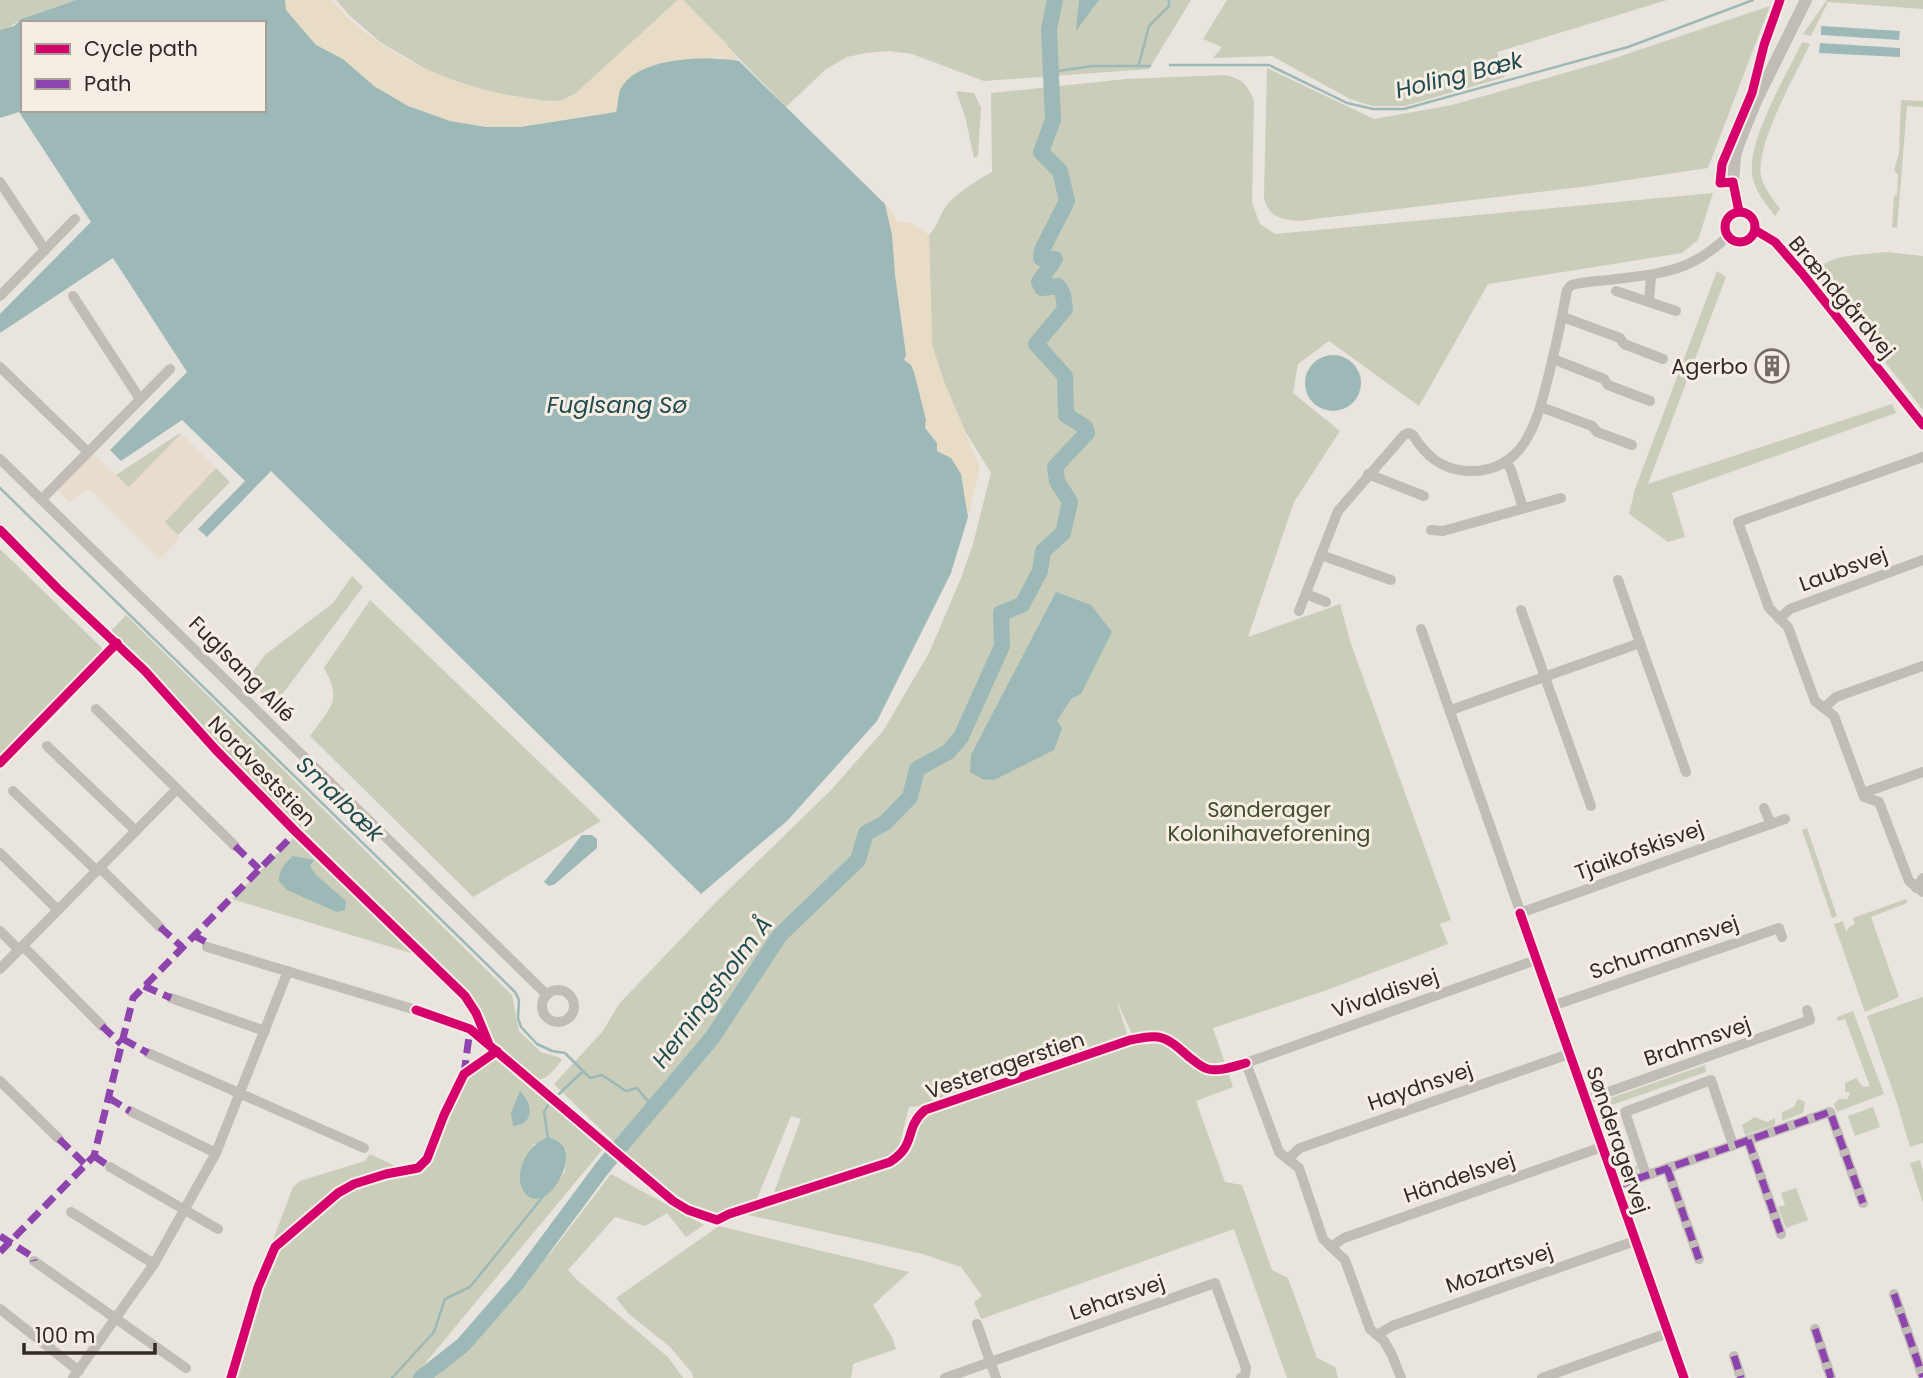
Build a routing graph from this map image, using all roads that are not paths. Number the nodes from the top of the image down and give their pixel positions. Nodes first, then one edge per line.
1 (1806, 0) edge
2 (0, 182) edge
3 (1739, 212) junction
4 (75, 219) dead end
5 (1755, 230) junction
6 (1728, 236) junction
7 (45, 250) junction
8 (1651, 275) junction
9 (1616, 291) dead end
10 (0, 296) edge
11 (74, 296) dead end
12 (1649, 302) junction
13 (1676, 311) dead end
14 (1563, 317) junction
15 (1553, 359) junction
16 (1663, 359) dead end
17 (0, 367) edge
18 (170, 369) dead end
19 (140, 399) junction
20 (1650, 401) dead end
21 (1541, 407) junction
22 (1923, 425) edge
23 (1632, 445) dead end
24 (88, 452) junction
25 (1923, 457) edge
26 (0, 459) edge
27 (1506, 461) junction
28 (1368, 474) junction
29 (1424, 496) dead end
30 (1562, 498) dead end
31 (42, 499) junction
32 (1523, 508) junction
33 (1432, 530) dead end
34 (1321, 555) junction
35 (1923, 561) edge
36 (1391, 580) dead end
37 (1618, 580) dead end
38 (1306, 594) junction
39 (1326, 602) dead end
40 (1521, 610) dead end
41 (1300, 611) dead end
42 (1779, 619) junction
43 (1421, 629) dead end
44 (1640, 643) junction
45 (1923, 666) edge
46 (1544, 677) junction
47 (1824, 708) junction
48 (96, 709) dead end
49 (1451, 710) junction
50 (47, 747) dead end
51 (1686, 772) dead end
52 (1923, 772) edge
53 (177, 789) junction
54 (13, 791) dead end
55 (1863, 793) junction
56 (1591, 806) dead end
57 (1765, 808) dead end
58 (1785, 819) dead end
59 (1771, 824) junction
60 (136, 831) junction
61 (235, 846) dead end
62 (0, 853) edge
63 (98, 869) junction
64 (1923, 878) edge
65 (1920, 890) edge
66 (58, 910) junction
67 (1520, 913) junction
68 (160, 927) dead end
69 (0, 931) edge
70 (1782, 937) dead end
71 (207, 947) dead end
72 (21, 948) junction
73 (1536, 960) junction
74 (0, 969) edge
75 (288, 971) junction
76 (547, 995) dead end
77 (170, 998) dead end
78 (1552, 1006) junction
79 (416, 1010) dead end
80 (1807, 1010) dead end
81 (102, 1026) dead end
82 (265, 1031) junction
83 (148, 1053) dead end
84 (1569, 1054) junction
85 (0, 1081) edge
86 (241, 1094) junction
87 (1586, 1100) junction
88 (130, 1111) dead end
89 (59, 1139) dead end
90 (1748, 1140) junction
91 (1733, 1145) junction
92 (363, 1147) dead end
93 (1602, 1147) junction
94 (216, 1153) junction
95 (1288, 1159) junction
96 (110, 1167) dead end
97 (1667, 1168) junction
98 (1646, 1175) junction
99 (1616, 1186) junction
100 (1863, 1203) dead end
101 (183, 1209) junction
102 (71, 1212) dead end
103 (218, 1229) dead end
104 (1781, 1234) dead end
105 (1635, 1241) junction
106 (1331, 1247) junction
107 (1699, 1259) dead end
108 (34, 1261) dead end
109 (153, 1264) junction
110 (1894, 1294) dead end
111 (0, 1309) edge
112 (117, 1318) junction
113 (977, 1324) dead end
114 (1815, 1329) dead end
115 (1668, 1334) junction
116 (1377, 1335) junction
117 (1734, 1356) dead end
118 (990, 1362) junction
119 (186, 1368) dead end
120 (76, 1374) edge
121 (1923, 1377) edge
122 (945, 1378) edge
123 (996, 1378) edge
124 (1241, 1378) edge
125 (1401, 1378) edge
126 (1542, 1378) edge
127 (1684, 1378) edge
128 (1741, 1378) edge
129 (1831, 1378) edge

1 - 3 street
2 - 7 street
3 - 5 street
3 - 6 street
4 - 7 street
5 - 6 street
5 - 22 street, Brændgårdvej
6 - 8 street
7 - 10 street
8 - 12 street
8 - 14 street
9 - 12 street
11 - 19 street
12 - 13 street
14 - 15 street
14 - 16 street
15 - 20 street
15 - 21 street
17 - 24 street
18 - 19 street
19 - 24 street
21 - 23 street
21 - 27 street
24 - 31 street
25 - 42 street
26 - 31 street, Fuglsang Allé
27 - 28 street
27 - 32 street
28 - 29 street
28 - 34 street
30 - 32 street
31 - 76 street, Fuglsang Allé
32 - 33 street
34 - 36 street
34 - 38 street
35 - 42 street, Laubsvej
37 - 44 street
38 - 39 street
38 - 41 street
40 - 46 street
42 - 47 street
43 - 49 street, Sønderagervej
44 - 46 street
44 - 51 street
45 - 47 street
46 - 49 street
46 - 56 street
47 - 55 street
48 - 53 street
49 - 67 street, Sønderagervej
50 - 60 street
52 - 55 street
53 - 60 street
53 - 61 street
54 - 63 street
55 - 65 street
57 - 59 street
58 - 59 street, Tjaikofskisvej
59 - 67 street, Tjaikofskisvej
60 - 63 street
62 - 66 street
63 - 66 street
63 - 68 street
64 - 65 street
66 - 72 street
67 - 73 street, Sønderagervej
69 - 72 street
70 - 78 street, Schumannsvej
71 - 75 street
72 - 74 street
72 - 81 street
73 - 78 street, Sønderagervej
73 - 95 street, Vivaldisvej
75 - 79 street
75 - 82 street
77 - 82 street
78 - 84 street, Sønderagervej
80 - 87 street, Brahmsvej
82 - 86 street
83 - 86 street
84 - 87 street, Sønderagervej
84 - 95 street, Haydnsvej
85 - 89 street
86 - 92 street
86 - 94 street
87 - 93 street, Sønderagervej
88 - 94 street
90 - 91 street, Sønderagervej
90 - 100 street, Sønderagervej
90 - 104 street
91 - 97 street, Sønderagervej
91 - 98 street, Sønderagervej
93 - 99 street, Sønderagervej
93 - 106 street, Händelsvej
94 - 101 street
95 - 106 street
96 - 101 street
97 - 98 street, Sønderagervej
97 - 107 street, Sønderagervej
98 - 99 street, Sønderagervej
99 - 105 street, Sønderagervej
101 - 103 street
101 - 109 street
102 - 109 street
105 - 115 street, Sønderagervej
105 - 116 street, Mozartsvej
106 - 116 street
108 - 112 street
109 - 112 street
110 - 121 street
111 - 120 street
112 - 119 street
112 - 120 street
113 - 118 street
114 - 129 street
115 - 126 street
115 - 127 street, Sønderagervej
116 - 125 street
117 - 128 street
118 - 122 street
118 - 123 street
118 - 124 street, Leharsvej

